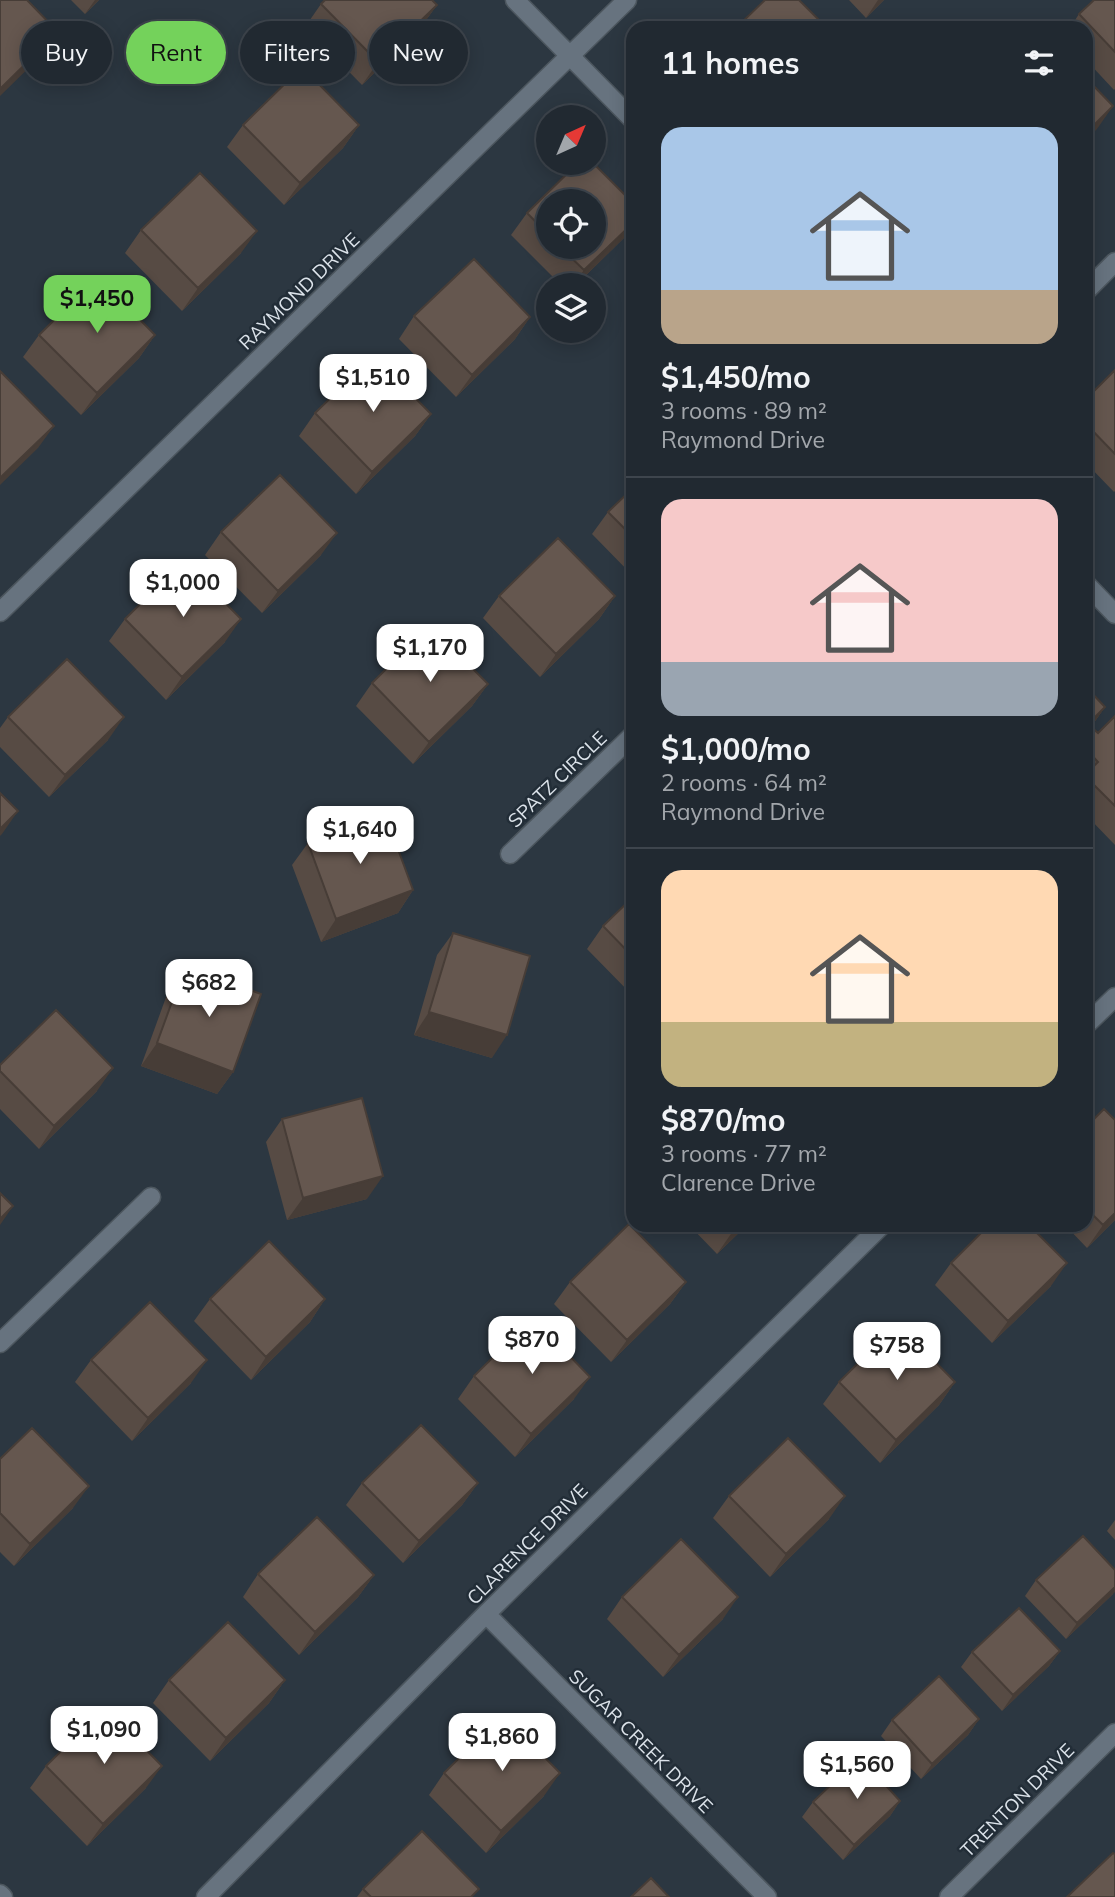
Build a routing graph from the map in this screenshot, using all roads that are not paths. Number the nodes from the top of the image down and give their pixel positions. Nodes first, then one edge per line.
1 (515, 0) edge
2 (627, 0) edge
3 (570, 56) junction
4 (626, 113) edge
5 (1115, 262) edge
6 (1093, 284) edge
7 (1093, 591) edge
8 (0, 612) edge
9 (1115, 614) edge
10 (626, 742) edge
11 (509, 854) dead end
12 (1115, 997) edge
13 (1093, 1018) edge
14 (152, 1197) dead end
15 (875, 1232) edge
16 (0, 1343) edge
17 (486, 1614) junction
18 (1115, 1733) edge
19 (206, 1897) edge
20 (767, 1897) edge
21 (949, 1897) edge

1 - 3 street
2 - 3 street, RAYMOND DRIVE
3 - 4 street
3 - 8 street, RAYMOND DRIVE
5 - 6 street
7 - 9 street
10 - 11 street, SPATZ CIRCLE
12 - 13 street
14 - 16 street
15 - 17 street, CLARENCE DRIVE
17 - 19 street, CLARENCE DRIVE
17 - 20 street, SUGAR CREEK DRIVE
18 - 21 street, TRENTON DRIVE

